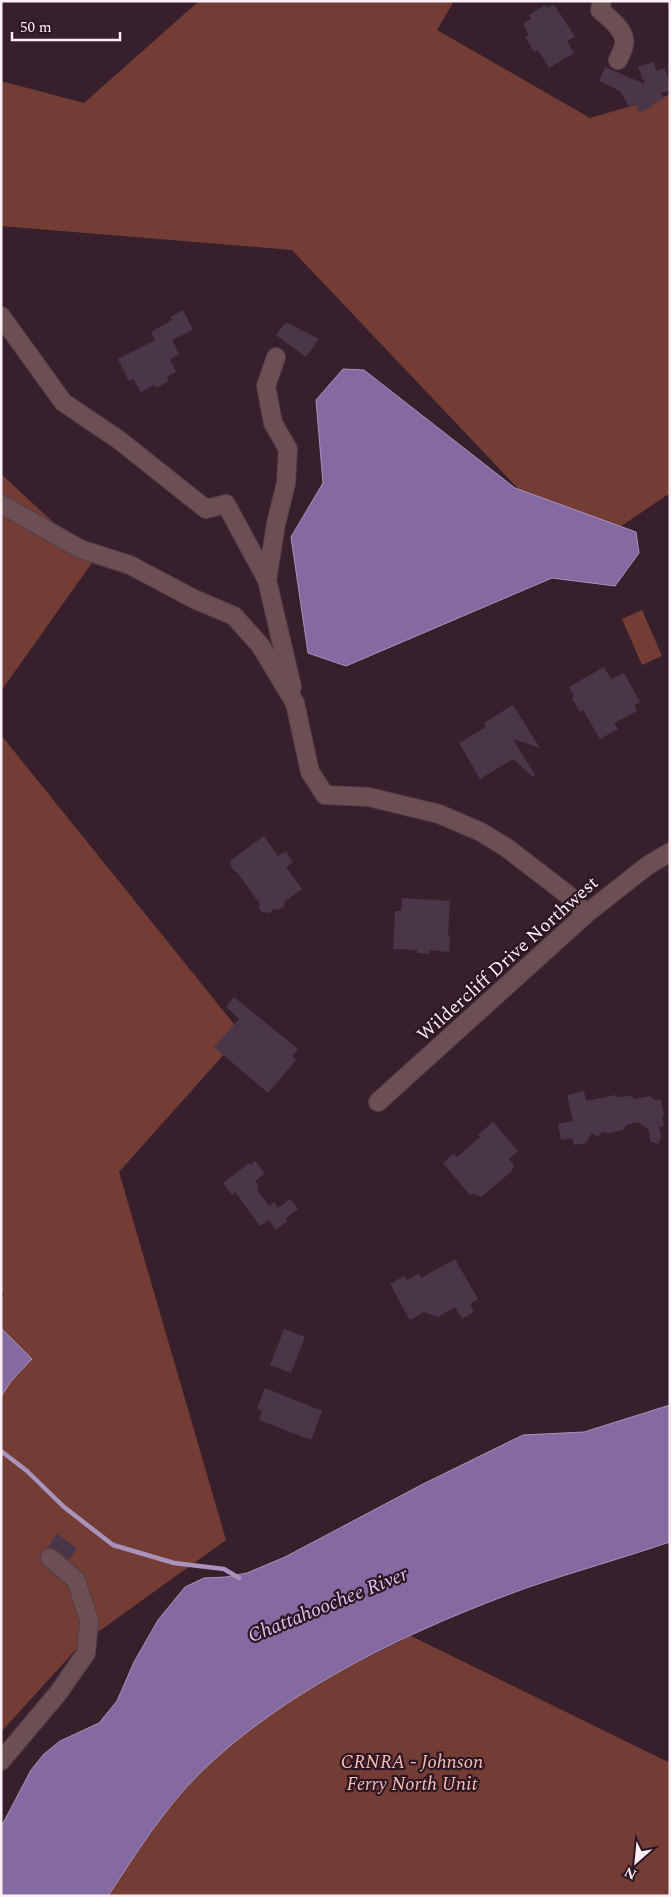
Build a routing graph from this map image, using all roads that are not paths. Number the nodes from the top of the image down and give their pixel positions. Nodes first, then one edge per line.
1 (602, 1) edge
2 (618, 60) dead end
3 (1, 316) edge
4 (276, 357) dead end
5 (1, 504) edge
6 (267, 580) junction
7 (295, 703) junction
8 (670, 852) edge
9 (586, 914) junction
10 (378, 1102) dead end
11 (50, 1558) dead end
12 (1, 1761) edge

1 - 2 street
3 - 6 street
4 - 6 street
5 - 7 street
6 - 7 street
7 - 9 street
8 - 9 street, Wildercliff Drive Northwest
9 - 10 street, Wildercliff Drive Northwest
11 - 12 street

